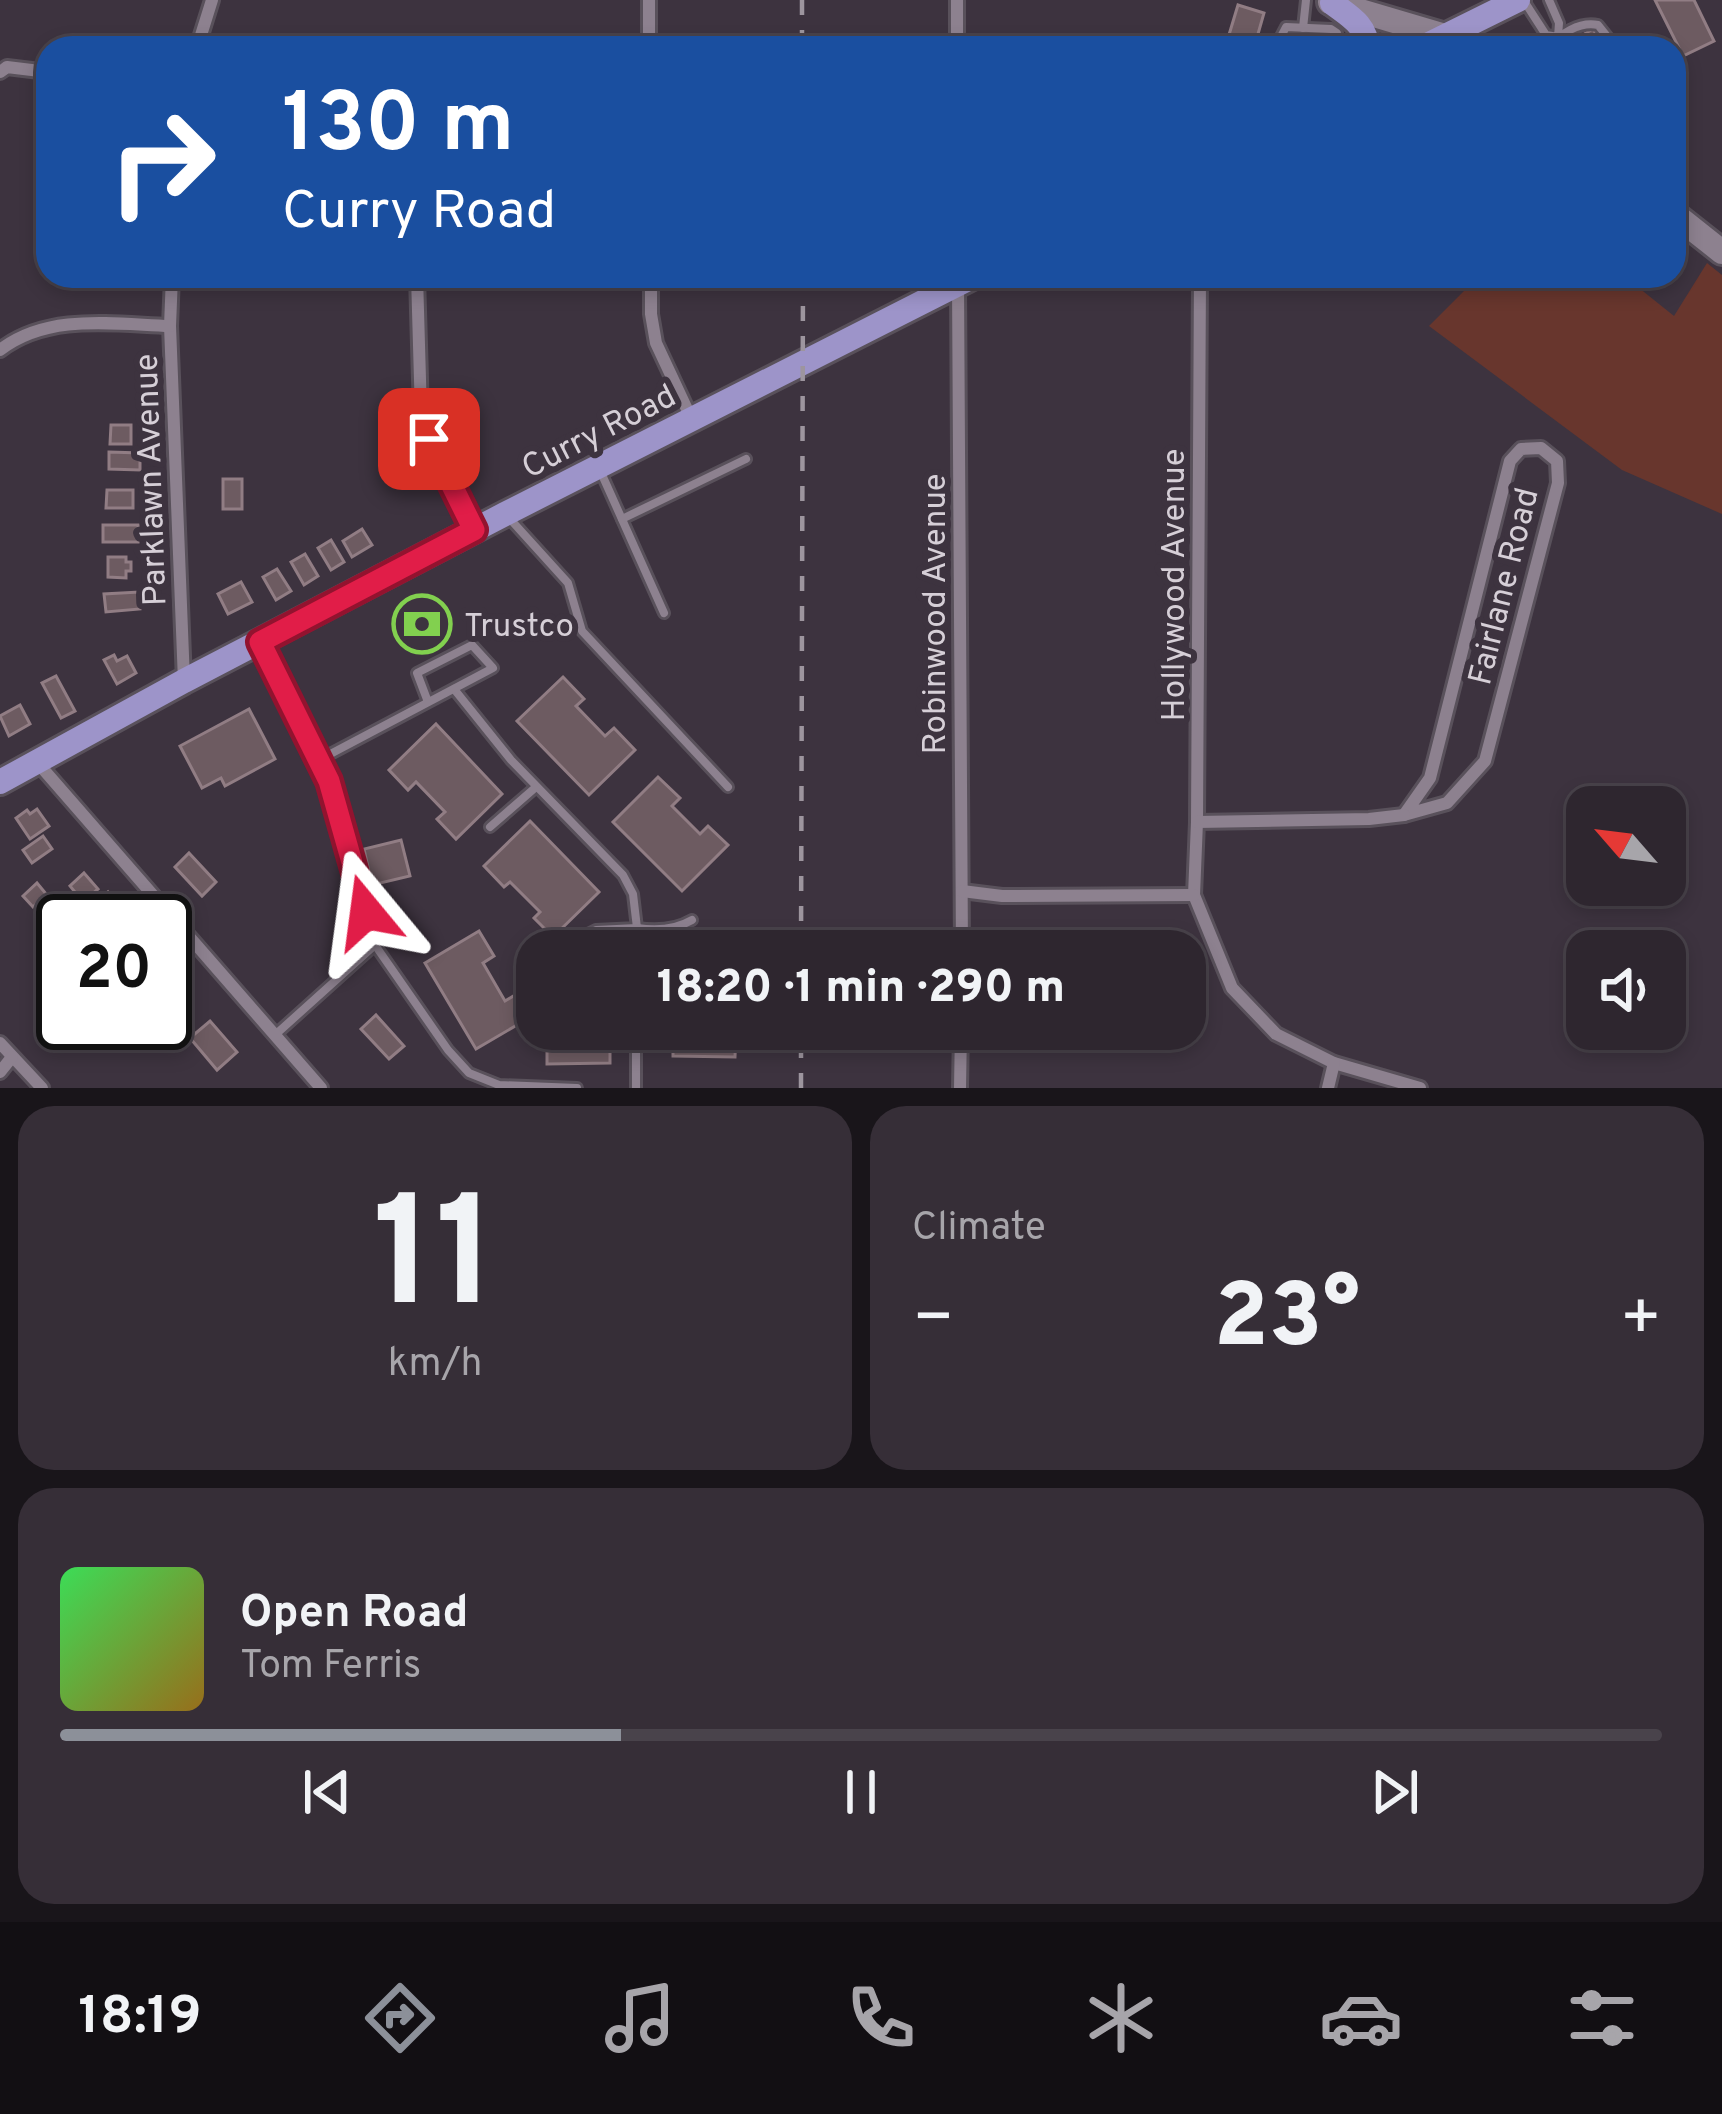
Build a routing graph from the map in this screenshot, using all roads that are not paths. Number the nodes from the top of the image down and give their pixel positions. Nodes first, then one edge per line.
1 (212, 0) edge
2 (649, 0) edge
3 (957, 0) edge
4 (1306, 0) edge
5 (1521, 0) edge
6 (1549, 0) edge
7 (1329, 1) edge
8 (1485, 7) edge
9 (1300, 30) junction
10 (201, 36) edge
11 (649, 36) edge
12 (958, 36) edge
13 (1281, 36) edge
14 (1337, 36) edge
15 (1366, 36) edge
16 (1443, 36) edge
17 (1460, 36) edge
18 (1552, 36) edge
19 (1558, 36) edge
20 (1560, 36) edge
21 (1607, 36) edge
22 (36, 70) edge
23 (0, 72) edge
24 (1686, 224) edge
25 (1722, 252) edge
26 (172, 288) edge
27 (417, 288) edge
28 (650, 288) edge
29 (946, 288) edge
30 (963, 288) edge
31 (1200, 288) edge
32 (170, 326) junction
33 (0, 350) edge
34 (692, 420) junction
35 (746, 459) dead end
36 (598, 467) junction
37 (505, 514) junction
38 (622, 519) junction
39 (474, 530) junction
40 (664, 613) dead end
41 (260, 642) junction
42 (184, 681) junction
43 (454, 688) junction
44 (428, 702) junction
45 (319, 760) junction
46 (37, 763) junction
47 (0, 782) edge
48 (536, 787) junction
49 (728, 787) dead end
50 (1404, 814) junction
51 (1197, 822) junction
52 (490, 827) dead end
53 (962, 891) junction
54 (1194, 895) junction
55 (692, 920) dead end
56 (638, 928) junction
57 (596, 930) edge
58 (962, 930) edge
59 (375, 945) junction
60 (275, 1035) junction
61 (0, 1043) edge
62 (636, 1050) edge
63 (961, 1050) edge
64 (12, 1057) junction
65 (1334, 1063) junction
66 (0, 1072) edge
67 (42, 1088) edge
68 (321, 1088) edge
69 (577, 1088) edge
70 (636, 1088) edge
71 (960, 1088) edge
72 (1328, 1088) edge
73 (1420, 1088) edge

1 - 10 street
2 - 11 street
3 - 12 street
4 - 9 lane
5 - 8 main road
5 - 18 lane
6 - 19 lane
7 - 15 main road
7 - 16 street
8 - 17 main road
9 - 13 lane
9 - 14 lane
20 - 21 lane
22 - 23 street
24 - 25 street
26 - 32 street, Parklawn Avenue
27 - 39 street
28 - 34 street
29 - 34 main road, Curry Road
30 - 53 street, Robinwood Avenue
31 - 51 street, Hollywood Avenue
32 - 33 street
32 - 42 street, Parklawn Avenue
34 - 36 main road, Curry Road
35 - 38 lane
36 - 37 main road, Curry Road
36 - 38 lane
37 - 39 main road, Curry Road
37 - 49 lane
38 - 40 lane
39 - 41 main road, Curry Road
41 - 42 main road, Curry Road
41 - 45 lane
42 - 46 main road, Curry Road
43 - 44 lane
43 - 44 lane
43 - 48 lane
44 - 45 lane
45 - 59 lane
46 - 47 main road, Curry Road
46 - 60 street
48 - 52 lane
48 - 56 lane
50 - 50 street, Fairlane Road
50 - 51 street, Fairlane Road
51 - 54 street, Hollywood Avenue
53 - 54 street
53 - 58 street, Robinwood Avenue
54 - 65 street
55 - 56 lane
56 - 57 lane
59 - 60 lane
59 - 69 lane
60 - 68 street
61 - 64 street
62 - 70 lane
63 - 71 street
64 - 66 street
64 - 67 street
65 - 72 street
65 - 73 street

